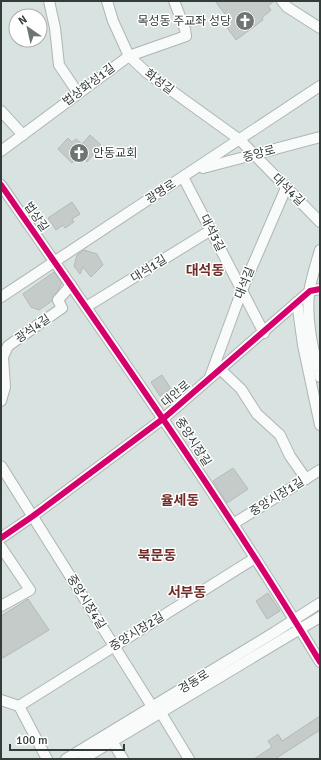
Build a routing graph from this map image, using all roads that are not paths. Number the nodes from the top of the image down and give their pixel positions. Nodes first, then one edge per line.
1 (49, 1) edge
2 (107, 1) edge
3 (174, 1) edge
4 (282, 1) edge
5 (320, 28) edge
6 (129, 56) junction
7 (320, 86) edge
8 (78, 93) junction
9 (1, 110) edge
10 (23, 135) junction
11 (320, 137) edge
12 (240, 140) junction
13 (1, 151) edge
14 (254, 155) junction
15 (197, 169) junction
16 (183, 177) junction
17 (1, 185) edge
18 (286, 188) junction
19 (320, 222) edge
20 (211, 230) junction
21 (320, 250) edge
22 (54, 261) junction
23 (71, 286) junction
24 (320, 288) edge
25 (242, 290) junction
26 (310, 291) junction
27 (1, 297) edge
28 (297, 302) junction
29 (86, 307) junction
30 (264, 332) junction
31 (220, 369) junction
32 (320, 377) edge
33 (209, 380) junction
34 (1, 401) edge
35 (164, 418) junction
36 (320, 425) edge
37 (1, 466) edge
38 (320, 470) edge
39 (306, 479) junction
40 (33, 516) junction
41 (233, 524) junction
42 (1, 538) edge
43 (1, 547) edge
44 (256, 558) junction
45 (320, 603) edge
46 (1, 606) edge
47 (320, 618) edge
48 (294, 619) junction
49 (301, 630) junction
50 (114, 647) junction
51 (320, 662) edge
52 (1, 700) edge
53 (19, 706) junction
54 (157, 710) junction
55 (112, 741) junction
56 (47, 759) edge
57 (66, 759) edge
58 (83, 759) edge
59 (123, 759) edge
60 (189, 759) edge

1 - 8 street
2 - 6 street, 화성길
3 - 6 street, 법상화성1길
4 - 5 street
6 - 8 street, 법상화성1길
6 - 12 street, 화성길
7 - 12 street, 광명로
8 - 10 street, 법상화성1길
9 - 10 street
10 - 13 street, 법상화성1길
11 - 14 street, 중앙로
12 - 14 street, 대석4길
12 - 15 street, 광명로
14 - 15 street, 중앙로
14 - 18 street, 대석4길
15 - 16 street, 광명로
16 - 20 street, 대석3길
16 - 22 street, 광명로
17 - 22 street, 법상길
18 - 19 street, 대석4길
18 - 25 street, 대석길
20 - 25 street, 대석3길
20 - 29 street, 대석1길
21 - 26 street
22 - 23 street, 중앙시장길
22 - 27 street, 광명로
23 - 29 street, 중앙시장길
23 - 34 street, 광석4길
24 - 26 street, 대안로
25 - 30 street, 대석3길
25 - 33 street, 대석길
26 - 28 street, 대안로
26 - 32 street
28 - 30 street, 대안로
28 - 36 street
29 - 35 street, 중앙시장길
30 - 31 street, 대안로
31 - 33 street, 대안로
31 - 39 street
33 - 35 street, 대안로
35 - 40 street, 대안로
35 - 41 street, 중앙시장길
37 - 40 street, 중앙시장4길
38 - 39 street, 중앙시장1길
39 - 41 street, 중앙시장1길
40 - 42 street, 대안로
40 - 50 street, 중앙시장4길
41 - 44 street, 중앙시장길
43 - 46 street
44 - 48 street, 중앙시장길
44 - 50 street, 중앙시장2길
45 - 48 street, 경동로
47 - 49 street, 경동로
48 - 49 street, 중앙시장길
48 - 54 street, 경동로
49 - 51 street, 중앙시장길
49 - 54 street, 경동로
50 - 53 street, 중앙시장2길
50 - 54 street, 중앙시장4길
52 - 53 street
53 - 56 street
54 - 55 street, 경동로
54 - 57 street, 경동로
54 - 60 street, 중앙시장4길
55 - 58 street, 경동로
55 - 59 street

